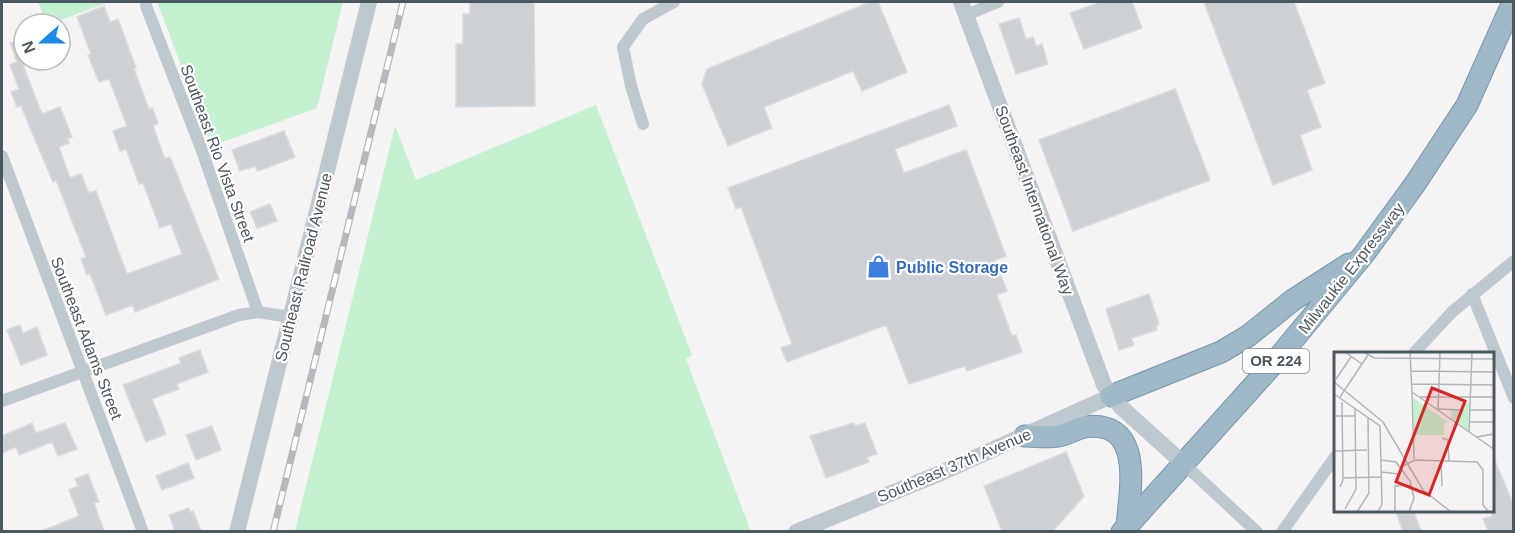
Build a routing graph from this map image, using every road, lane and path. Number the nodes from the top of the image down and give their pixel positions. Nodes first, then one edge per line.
1 (369, 2) edge
2 (674, 2) edge
3 (998, 2) edge
4 (1513, 2) edge
5 (146, 6) dead end
6 (964, 8) edge
7 (644, 124) dead end
8 (2, 156) edge
9 (1364, 254) junction
10 (1514, 261) edge
11 (1472, 294) junction
12 (258, 312) junction
13 (290, 317) junction
14 (1415, 352) edge
15 (82, 370) junction
16 (1112, 396) junction
17 (1514, 398) edge
18 (2, 401) edge
19 (1025, 436) junction
20 (1334, 459) edge
21 (1185, 465) junction
22 (1125, 529) edge
23 (143, 531) edge
24 (237, 531) edge
25 (796, 531) edge
26 (1257, 531) edge
27 (1282, 531) edge

1 - 13 street, Southeast Railroad Avenue
2 - 7 street
3 - 6 street
4 - 9 highway, Milwaukie Expressway / OR 224
5 - 12 street, Southeast Rio Vista Street
6 - 16 street, Southeast International Way
8 - 15 street, Southeast Adams Street
9 - 16 highway
9 - 21 highway, Milwaukie Expressway / OR 224
10 - 11 street
11 - 14 street
11 - 17 street
12 - 13 street
12 - 15 street
13 - 24 street, Southeast Railroad Avenue
15 - 18 street
15 - 23 street, Southeast Adams Street
16 - 19 street, Southeast 37th Avenue
16 - 21 street
19 - 22 highway
19 - 25 street, Southeast 37th Avenue
20 - 27 street
21 - 22 highway, Milwaukie Expressway / OR 224
21 - 26 street

